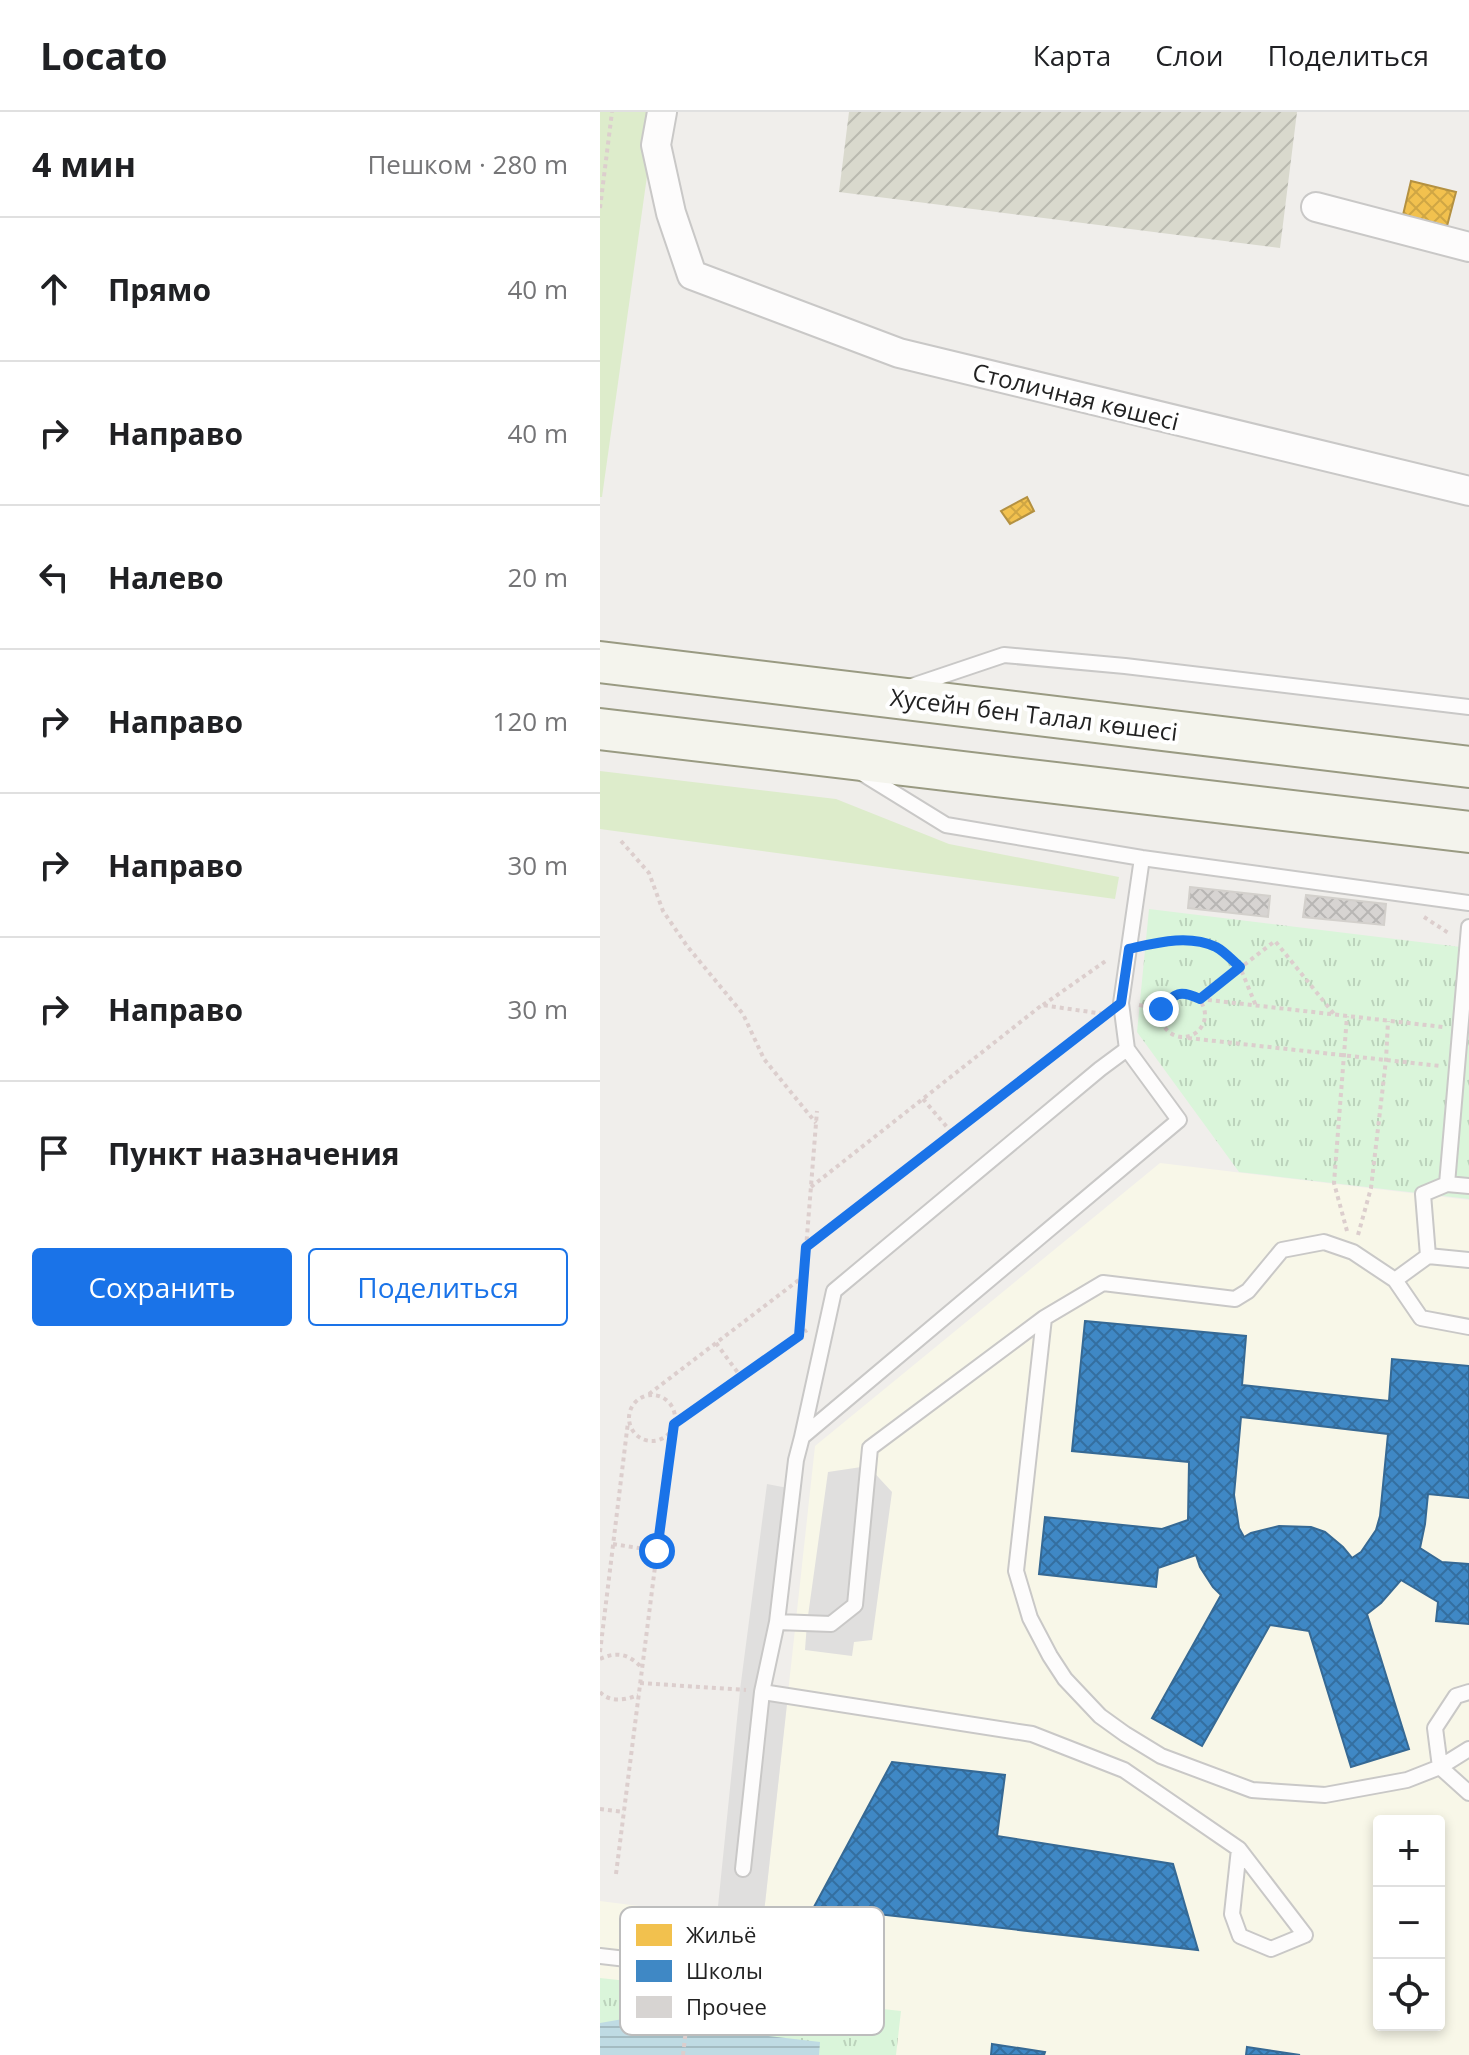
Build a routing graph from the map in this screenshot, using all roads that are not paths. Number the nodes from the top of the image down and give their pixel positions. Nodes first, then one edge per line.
1 (662, 112) edge
2 (1316, 207) dead end
3 (1469, 247) edge
4 (1469, 491) edge
5 (600, 662) edge
6 (882, 696) junction
7 (1469, 707) edge
8 (600, 729) edge
9 (836, 757) junction
10 (1469, 767) edge
11 (1469, 832) edge
12 (1142, 858) junction
13 (1469, 903) edge
14 (1469, 927) edge
15 (1467, 945) edge
16 (1127, 1049) junction
17 (1447, 1184) junction
18 (1469, 1186) edge
19 (1428, 1256) junction
20 (1469, 1260) edge
21 (1395, 1280) junction
22 (1044, 1318) junction
23 (1469, 1327) edge
24 (802, 1437) junction
25 (777, 1622) junction
26 (762, 1692) junction
27 (1469, 1692) edge
28 (1469, 1749) edge
29 (1440, 1767) junction
30 (1469, 1793) edge
31 (1239, 1849) junction
32 (743, 1869) dead end
33 (600, 1956) edge
34 (620, 1958) edge

1 - 4 street, Столичная көшесі
2 - 3 street
5 - 6 street, Хусейн бен Талал көшесі
6 - 7 lane
6 - 10 street, Хусейн бен Талал көшесі
8 - 9 street
9 - 11 street
9 - 12 lane
12 - 13 lane
12 - 16 lane
14 - 15 lane
15 - 17 lane
16 - 24 lane
16 - 24 lane
17 - 18 lane
17 - 19 lane
19 - 20 lane
19 - 21 lane
21 - 22 lane
21 - 23 lane
22 - 25 lane
22 - 29 lane
24 - 25 lane
25 - 26 lane
26 - 31 lane
26 - 32 lane
27 - 29 lane
28 - 29 lane
29 - 30 lane
31 - 31 lane
33 - 34 lane

